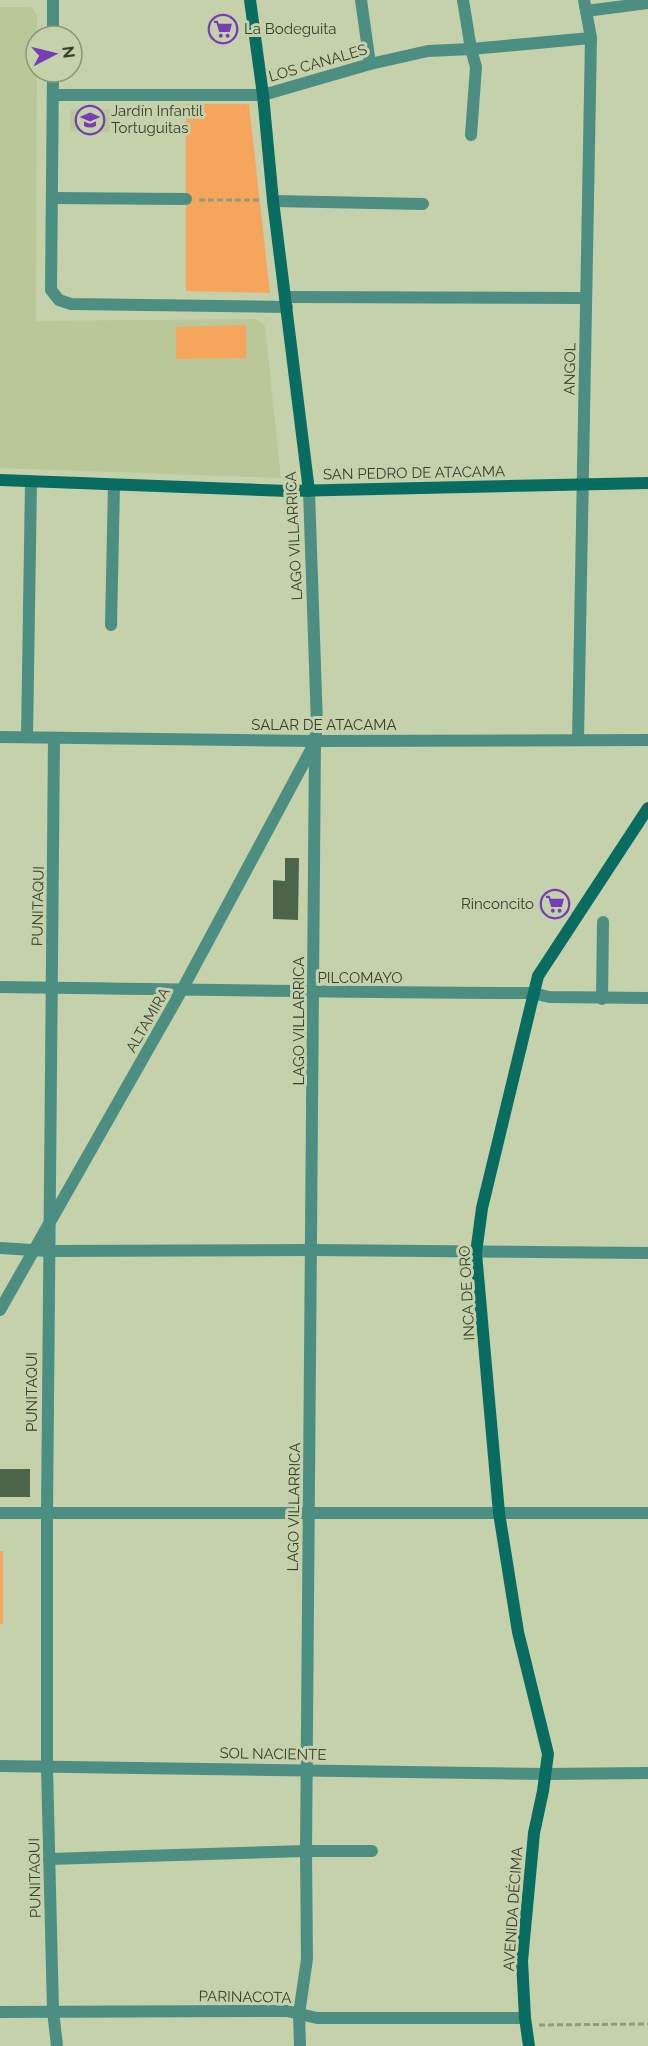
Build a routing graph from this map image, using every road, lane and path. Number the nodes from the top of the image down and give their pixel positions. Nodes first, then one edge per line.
1 (53, 0) edge
2 (250, 0) edge
3 (361, 0) edge
4 (463, 0) edge
5 (648, 3) edge
6 (585, 5) edge
7 (53, 24) edge
8 (591, 38) junction
9 (471, 50) junction
10 (370, 64) junction
11 (53, 84) edge
12 (53, 95) junction
13 (263, 95) junction
14 (471, 135) dead end
15 (52, 198) junction
16 (186, 199) joint
17 (273, 201) junction
18 (423, 204) dead end
19 (586, 298) junction
20 (286, 302) junction
21 (0, 480) edge
22 (31, 482) junction
23 (648, 483) edge
24 (114, 485) junction
25 (582, 485) junction
26 (309, 491) junction
27 (111, 625) dead end
28 (0, 737) edge
29 (27, 737) junction
30 (54, 738) junction
31 (578, 740) junction
32 (648, 740) edge
33 (315, 741) junction
34 (648, 808) edge
35 (603, 922) dead end
36 (0, 987) edge
37 (52, 988) junction
38 (183, 988) junction
39 (314, 992) junction
40 (533, 993) junction
41 (648, 998) edge
42 (602, 999) junction
43 (48, 1222) junction
44 (0, 1248) edge
45 (42, 1250) junction
46 (312, 1250) junction
47 (476, 1253) junction
48 (648, 1253) edge
49 (0, 1310) edge
50 (0, 1512) edge
51 (47, 1513) junction
52 (308, 1513) junction
53 (500, 1513) junction
54 (648, 1513) edge
55 (0, 1766) edge
56 (47, 1767) junction
57 (307, 1769) junction
58 (648, 1773) edge
59 (546, 1774) junction
60 (306, 1851) junction
61 (372, 1851) dead end
62 (49, 1859) junction
63 (53, 2011) junction
64 (0, 2012) edge
65 (299, 2014) junction
66 (525, 2022) junction
67 (648, 2024) edge
68 (57, 2046) edge
69 (300, 2046) edge
70 (529, 2046) edge

1 - 7 street
2 - 13 street, LAGO VILLARRICA
3 - 10 street
4 - 9 street
5 - 6 street
6 - 8 street, ANGOL
8 - 9 street, LOS CANALES
8 - 19 street, ANGOL
9 - 10 street, LOS CANALES
9 - 14 street
10 - 13 street, LOS CANALES
11 - 12 street
12 - 13 street, LOS CANALES
12 - 15 street
13 - 17 street, LAGO VILLARRICA
15 - 16 street
15 - 20 street
16 - 17 path
17 - 18 street
17 - 20 street, LAGO VILLARRICA
19 - 20 street
19 - 25 street, ANGOL
20 - 26 street, LAGO VILLARRICA
21 - 22 street, SAN PEDRO DE ATACAMA
22 - 24 street, SAN PEDRO DE ATACAMA
22 - 29 street
23 - 25 street, SAN PEDRO DE ATACAMA
24 - 26 street, SAN PEDRO DE ATACAMA
24 - 27 street
25 - 26 street, SAN PEDRO DE ATACAMA
25 - 31 street, ANGOL
26 - 33 street, LAGO VILLARRICA
28 - 29 street, SALAR DE ATACAMA
29 - 30 street, SALAR DE ATACAMA
30 - 33 street, SALAR DE ATACAMA
30 - 37 street, PUNITAQUI
31 - 32 street, SALAR DE ATACAMA
31 - 33 street, SALAR DE ATACAMA
33 - 38 street, ALTAMIRA
33 - 39 street, LAGO VILLARRICA
34 - 40 street, INCA DE ORO
35 - 42 street
36 - 37 street, PILCOMAYO
37 - 38 street, PILCOMAYO
37 - 43 street, PUNITAQUI
38 - 39 street, PILCOMAYO
38 - 43 street, ALTAMIRA
39 - 40 street, PILCOMAYO
39 - 46 street, LAGO VILLARRICA
40 - 42 street, PILCOMAYO
40 - 47 street, INCA DE ORO
41 - 42 street, PILCOMAYO
43 - 45 street, PUNITAQUI
44 - 45 street
45 - 46 street
45 - 49 street
45 - 51 street, PUNITAQUI
46 - 47 street
46 - 52 street, LAGO VILLARRICA
47 - 48 street
47 - 53 street, INCA DE ORO
50 - 51 street
51 - 52 street
51 - 56 street, PUNITAQUI
52 - 53 street
52 - 57 street, LAGO VILLARRICA
53 - 54 street
53 - 59 street, INCA DE ORO
55 - 56 street, SOL NACIENTE
56 - 57 street, SOL NACIENTE
56 - 62 street, PUNITAQUI
57 - 59 street, SOL NACIENTE
57 - 60 street, LAGO VILLARRICA
58 - 59 street, SOL NACIENTE
59 - 66 street, AVENIDA DÉCIMA
60 - 61 street
60 - 62 street
60 - 65 street, LAGO VILLARRICA
62 - 63 street, PUNITAQUI
63 - 64 street, PARINACOTA
63 - 65 street, PARINACOTA
63 - 68 street, PUNITAQUI
65 - 66 street, PARINACOTA
65 - 69 street, LAGO VILLARRICA
66 - 67 path
66 - 70 street, AVENIDA DÉCIMA

